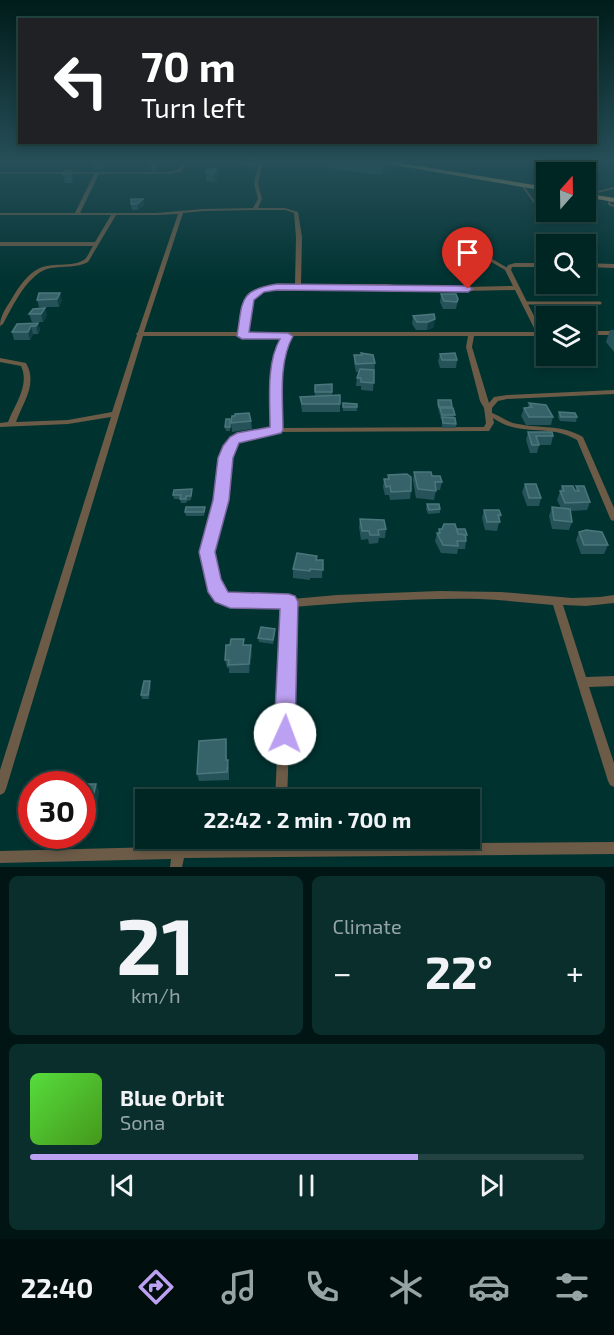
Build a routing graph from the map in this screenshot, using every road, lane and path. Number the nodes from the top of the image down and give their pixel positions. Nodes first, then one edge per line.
1 (83, 201) edge
2 (259, 201) edge
3 (255, 209) junction
4 (181, 212) junction
5 (0, 214) edge
6 (77, 214) junction
7 (114, 214) junction
8 (477, 234) dead end
9 (0, 244) edge
10 (95, 244) junction
11 (536, 264) edge
12 (596, 265) edge
13 (614, 266) edge
14 (507, 270) junction
15 (298, 286) junction
16 (515, 288) junction
17 (523, 303) junction
18 (600, 303) dead end
19 (536, 323) edge
20 (0, 324) edge
21 (596, 333) edge
22 (614, 333) edge
23 (140, 334) junction
24 (536, 334) edge
25 (471, 335) junction
26 (242, 336) junction
27 (288, 336) junction
28 (0, 360) edge
29 (614, 392) edge
30 (488, 411) junction
31 (116, 414) junction
32 (0, 425) edge
33 (11, 425) junction
34 (277, 430) junction
35 (614, 518) edge
36 (614, 599) edge
37 (289, 602) junction
38 (557, 602) junction
39 (614, 681) edge
40 (582, 682) junction
41 (614, 781) edge
42 (0, 789) edge
43 (281, 789) edge
44 (480, 846) edge
45 (614, 848) edge
46 (216, 849) edge
47 (178, 852) junction
48 (0, 857) edge
49 (176, 867) edge

1 - 6 street
2 - 3 street
3 - 4 street
3 - 15 street
4 - 7 street
4 - 23 street
5 - 6 street
6 - 7 street
7 - 10 street
8 - 14 lane
9 - 10 street
10 - 20 street
11 - 14 street
12 - 13 street
14 - 16 street
15 - 16 street
15 - 26 street
16 - 17 street
17 - 18 lane
17 - 19 street
21 - 22 street
23 - 26 street
23 - 31 street
24 - 25 street
25 - 27 street
25 - 30 street
26 - 27 street
27 - 34 street
28 - 33 street
29 - 30 street
30 - 34 street
30 - 35 street
31 - 33 street
31 - 42 street
32 - 33 street
34 - 37 street
36 - 38 street
37 - 38 street
37 - 43 street
38 - 40 street
39 - 40 street
40 - 41 street
44 - 45 street
46 - 47 street
47 - 48 street
47 - 49 street

